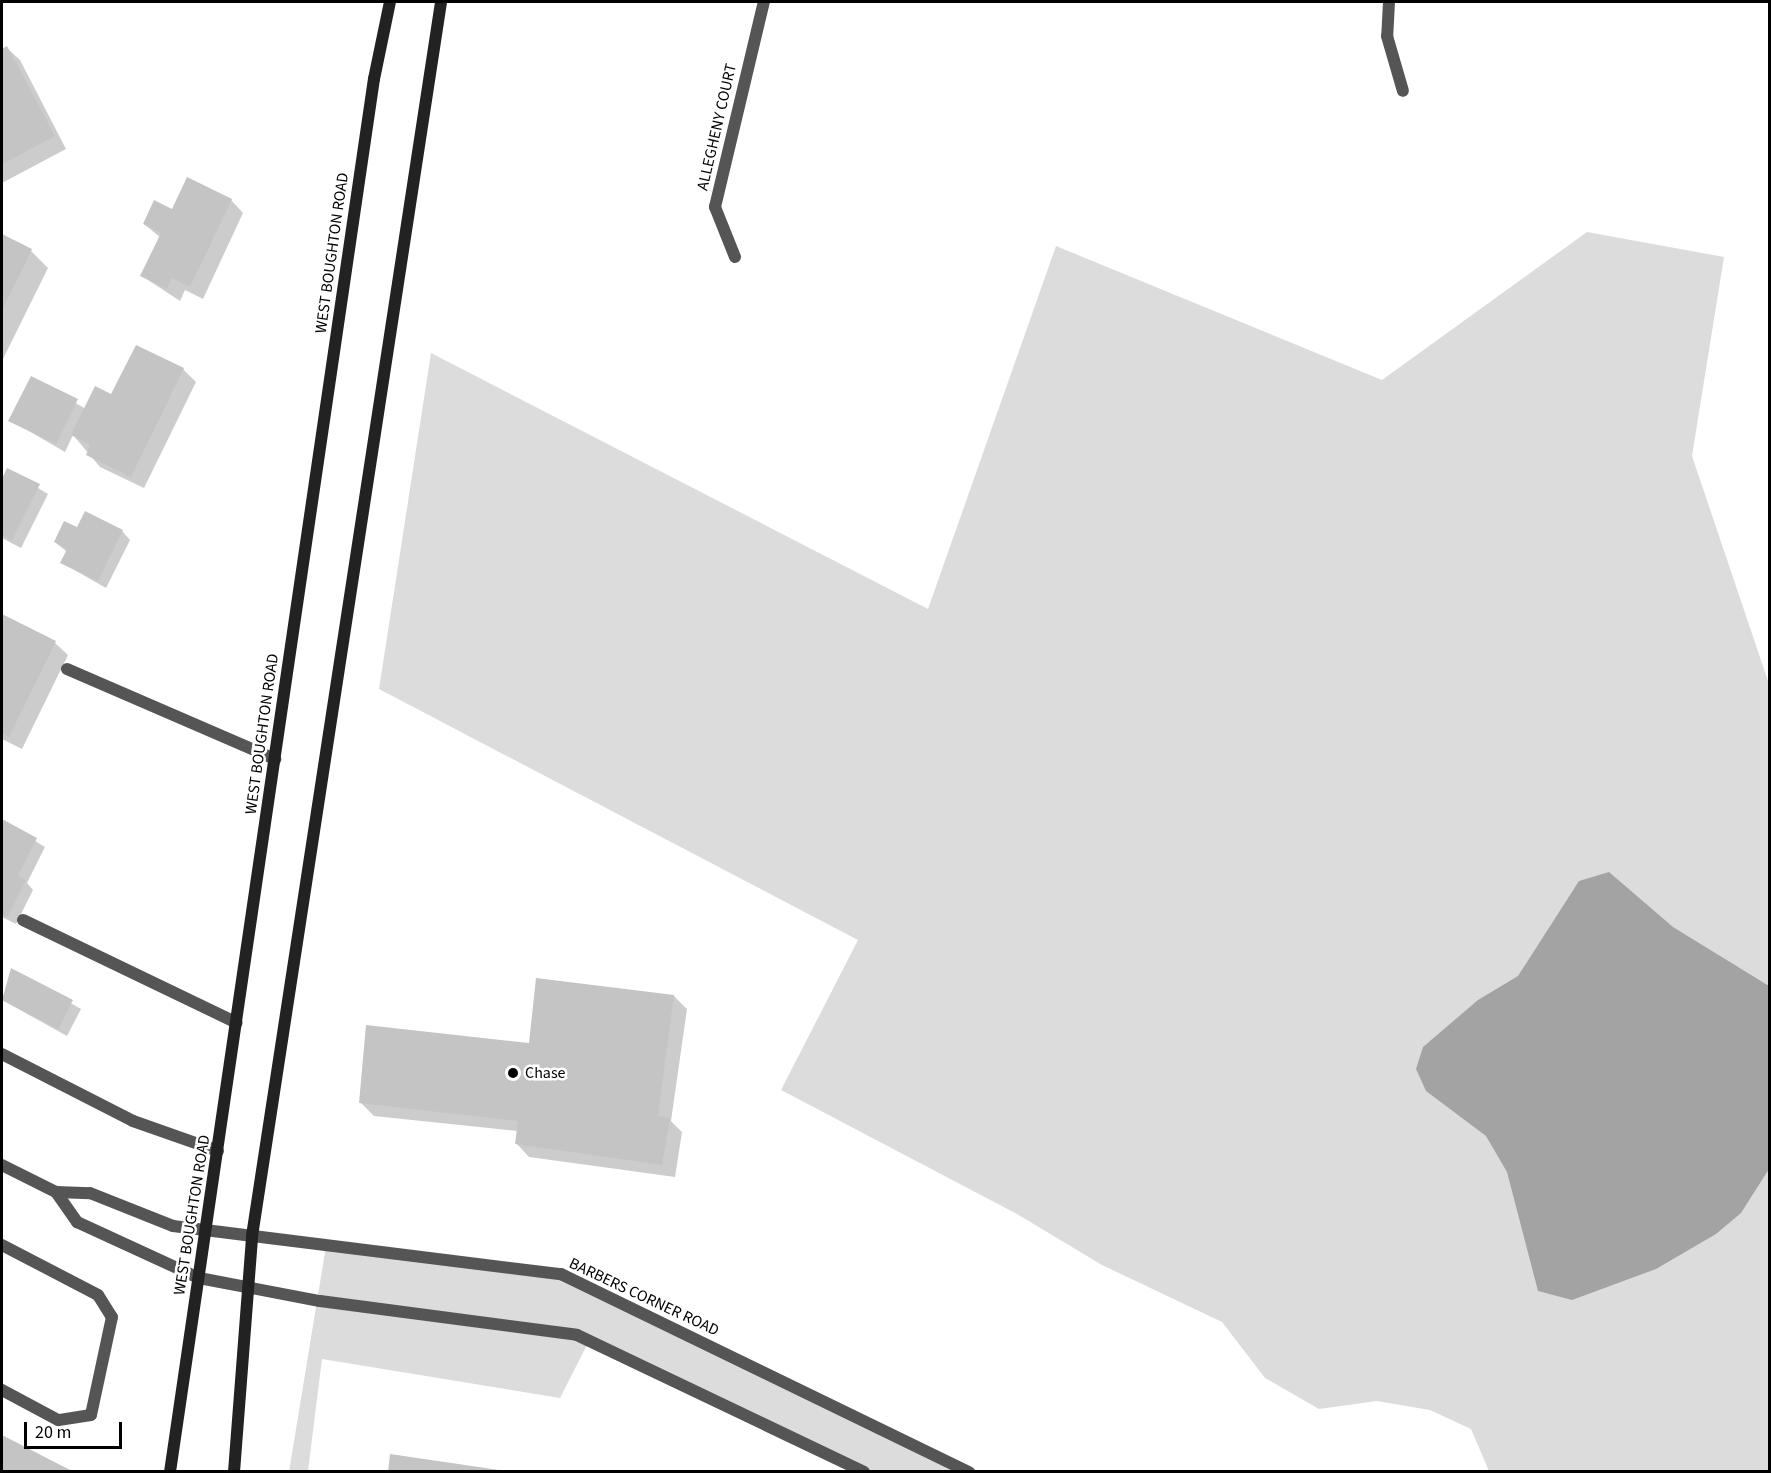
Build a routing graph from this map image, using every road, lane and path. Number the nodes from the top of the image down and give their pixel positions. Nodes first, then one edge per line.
1 (390, 2) edge
2 (441, 2) edge
3 (764, 2) edge
4 (1389, 2) edge
5 (1403, 91) dead end
6 (735, 257) dead end
7 (67, 669) dead end
8 (275, 759) junction
9 (23, 920) dead end
10 (237, 1023) junction
11 (2, 1054) edge
12 (218, 1151) junction
13 (2, 1165) edge
14 (56, 1192) junction
15 (206, 1230) junction
16 (252, 1236) junction
17 (2, 1245) edge
18 (199, 1278) junction
19 (246, 1288) junction
20 (2, 1390) edge
21 (170, 1472) edge
22 (234, 1472) edge
23 (864, 1472) edge
24 (969, 1472) edge

1 - 8 main road, WEST BOUGHTON ROAD
2 - 16 main road
3 - 6 street, ALLEGHENY COURT
4 - 5 street
7 - 8 street
8 - 10 main road, WEST BOUGHTON ROAD
9 - 10 street
10 - 12 main road, WEST BOUGHTON ROAD
11 - 12 street
12 - 15 main road, WEST BOUGHTON ROAD
13 - 14 street
14 - 15 street, BARBERS CORNER ROAD
14 - 18 street
15 - 16 street, BARBERS CORNER ROAD
15 - 18 main road, WEST BOUGHTON ROAD
16 - 19 main road
16 - 24 street, BARBERS CORNER ROAD
17 - 20 street
18 - 19 street
18 - 21 main road, WEST BOUGHTON ROAD
19 - 22 main road
19 - 23 street

